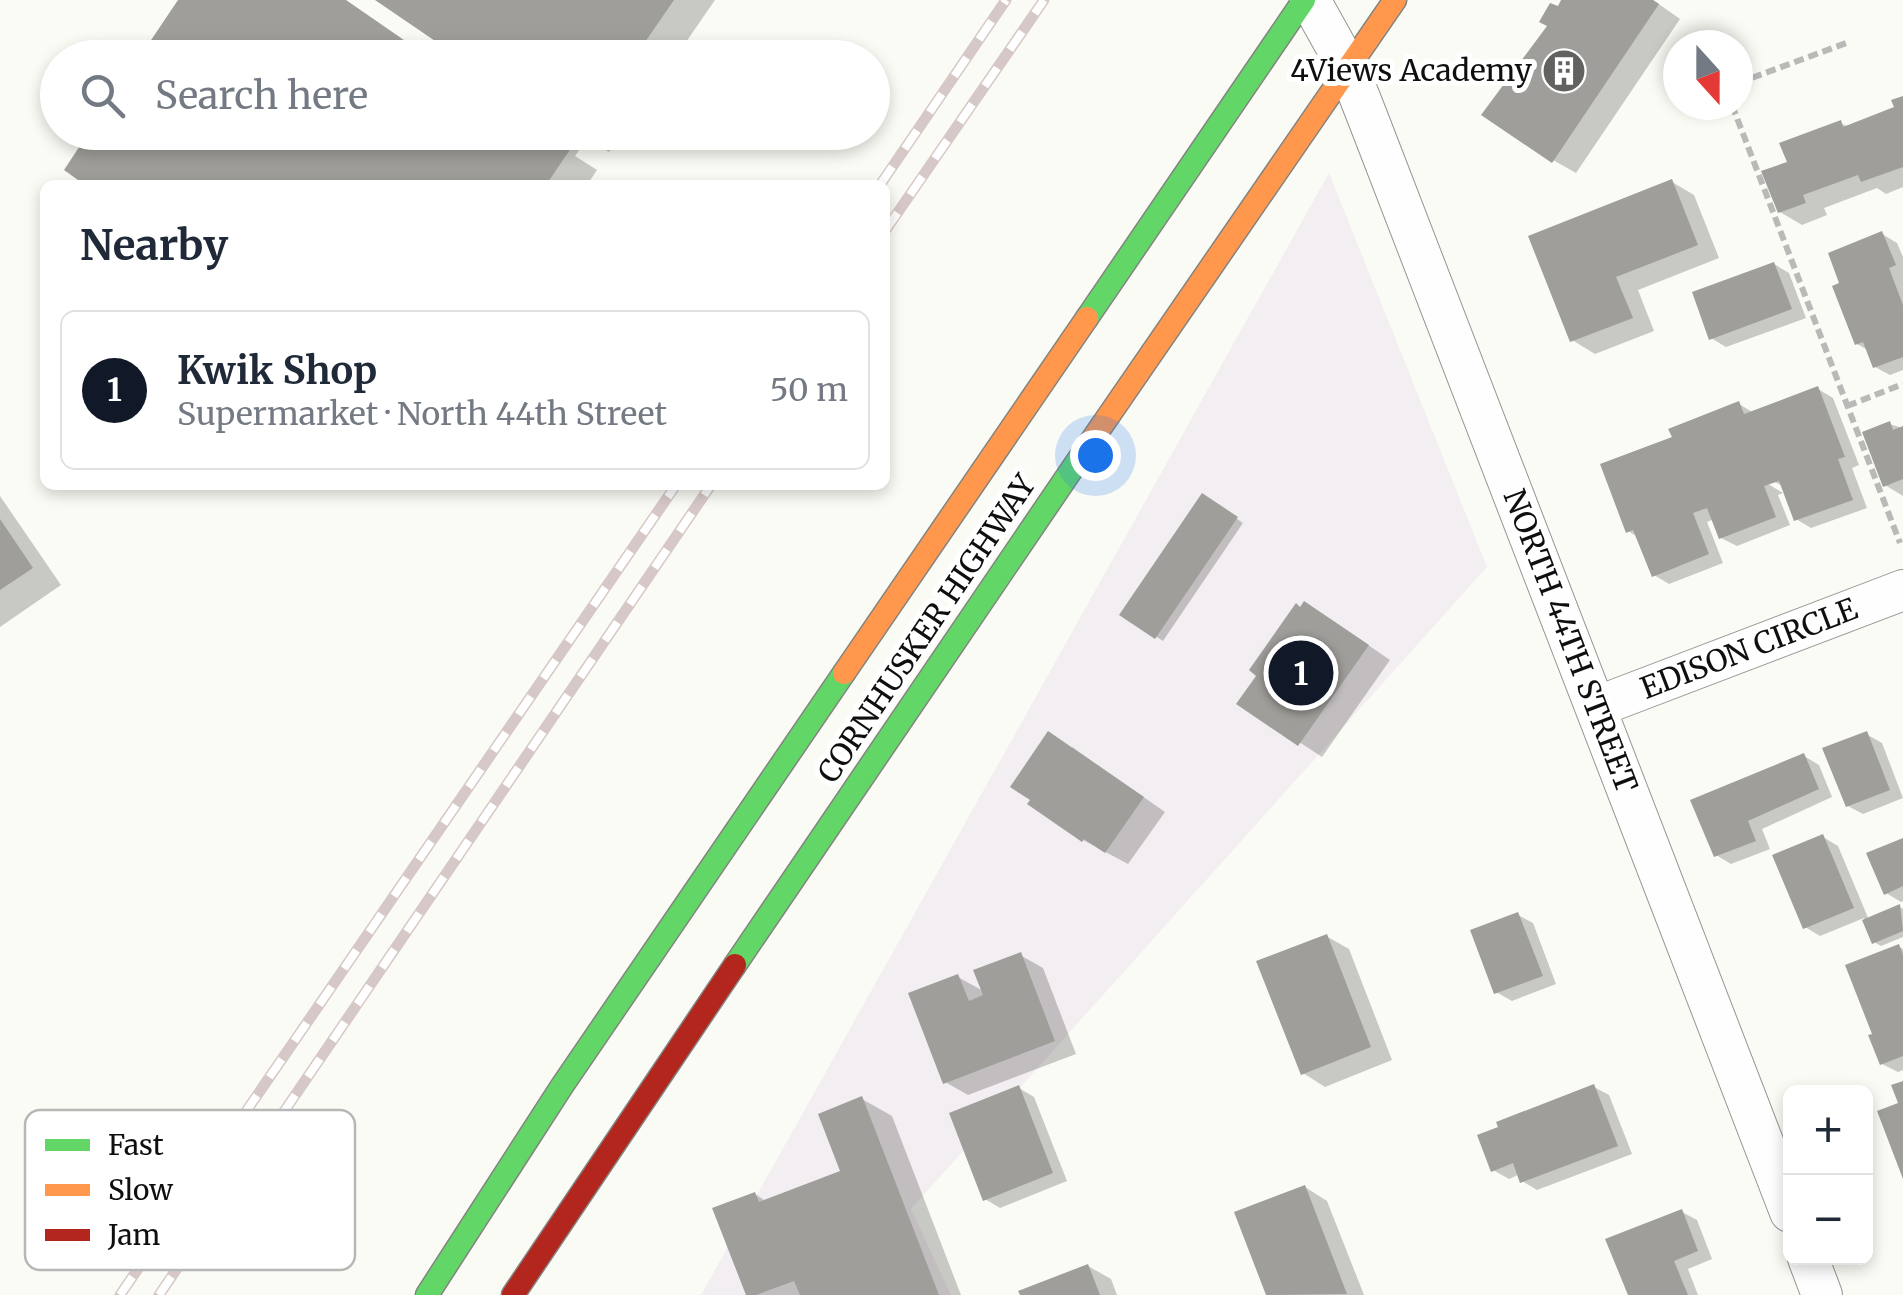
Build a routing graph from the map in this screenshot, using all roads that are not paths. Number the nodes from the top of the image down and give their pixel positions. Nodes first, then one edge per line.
1 (1307, 0) edge
2 (1334, 0) edge
3 (1396, 0) edge
4 (1349, 70) junction
5 (1903, 590) edge
6 (1596, 708) junction
7 (1783, 1194) edge
8 (1811, 1265) edge
9 (426, 1295) edge
10 (512, 1295) edge
11 (1822, 1295) edge

1 - 4 street, NORTH 44TH STREET
1 - 9 main road, CORNHUSKER HIGHWAY
2 - 4 street, NORTH 44TH STREET
3 - 4 main road, CORNHUSKER HIGHWAY
4 - 6 street, NORTH 44TH STREET
4 - 10 main road, CORNHUSKER HIGHWAY
5 - 6 street, EDISON CIRCLE
6 - 7 street, NORTH 44TH STREET
8 - 11 street

